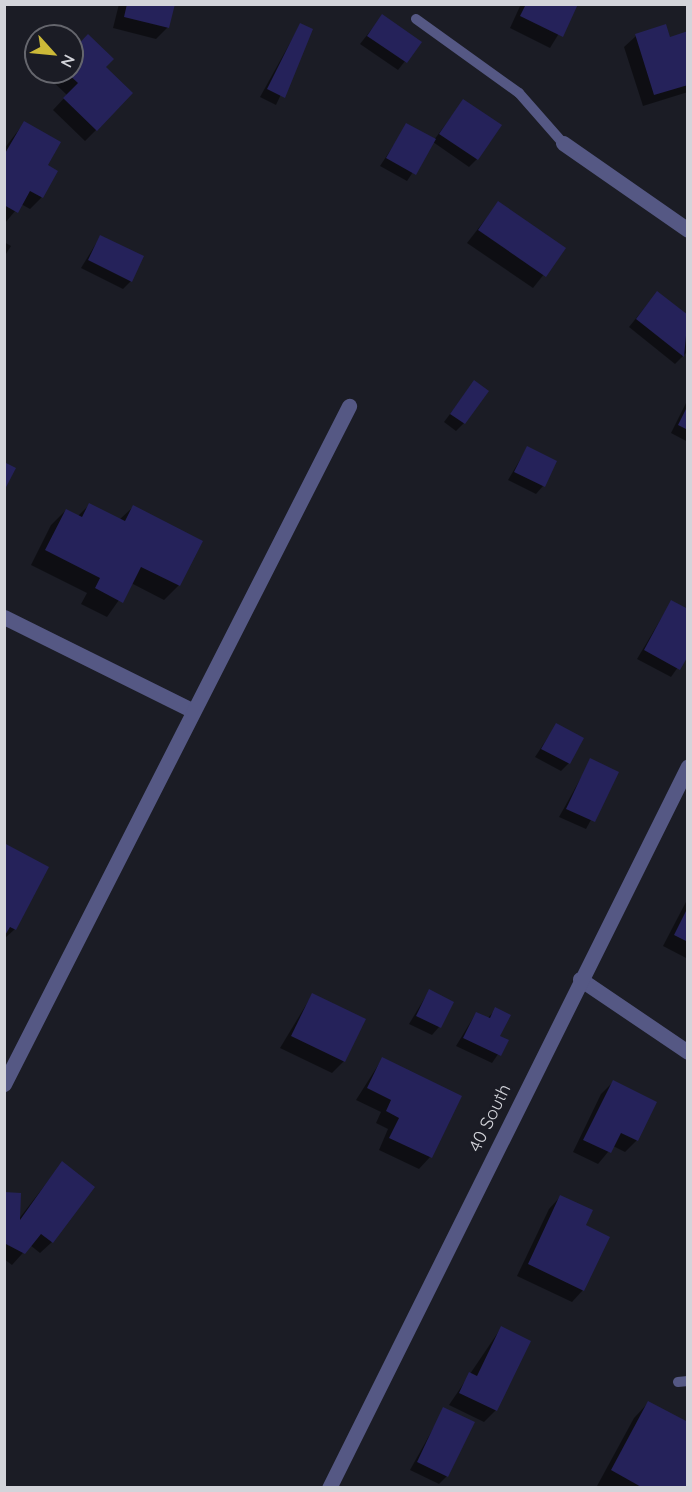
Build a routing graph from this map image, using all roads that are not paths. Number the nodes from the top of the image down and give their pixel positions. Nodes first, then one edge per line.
1 (416, 19) dead end
2 (562, 143) joint
3 (687, 230) edge
4 (349, 406) dead end
5 (4, 617) edge
6 (193, 711) junction
7 (687, 766) edge
8 (580, 980) junction
9 (687, 1052) edge
10 (4, 1084) edge
11 (329, 1488) edge

1 - 2 lane
2 - 3 street
4 - 6 street
5 - 6 street
6 - 10 street
7 - 8 street, 40 South
8 - 9 street
8 - 11 street, 40 South

